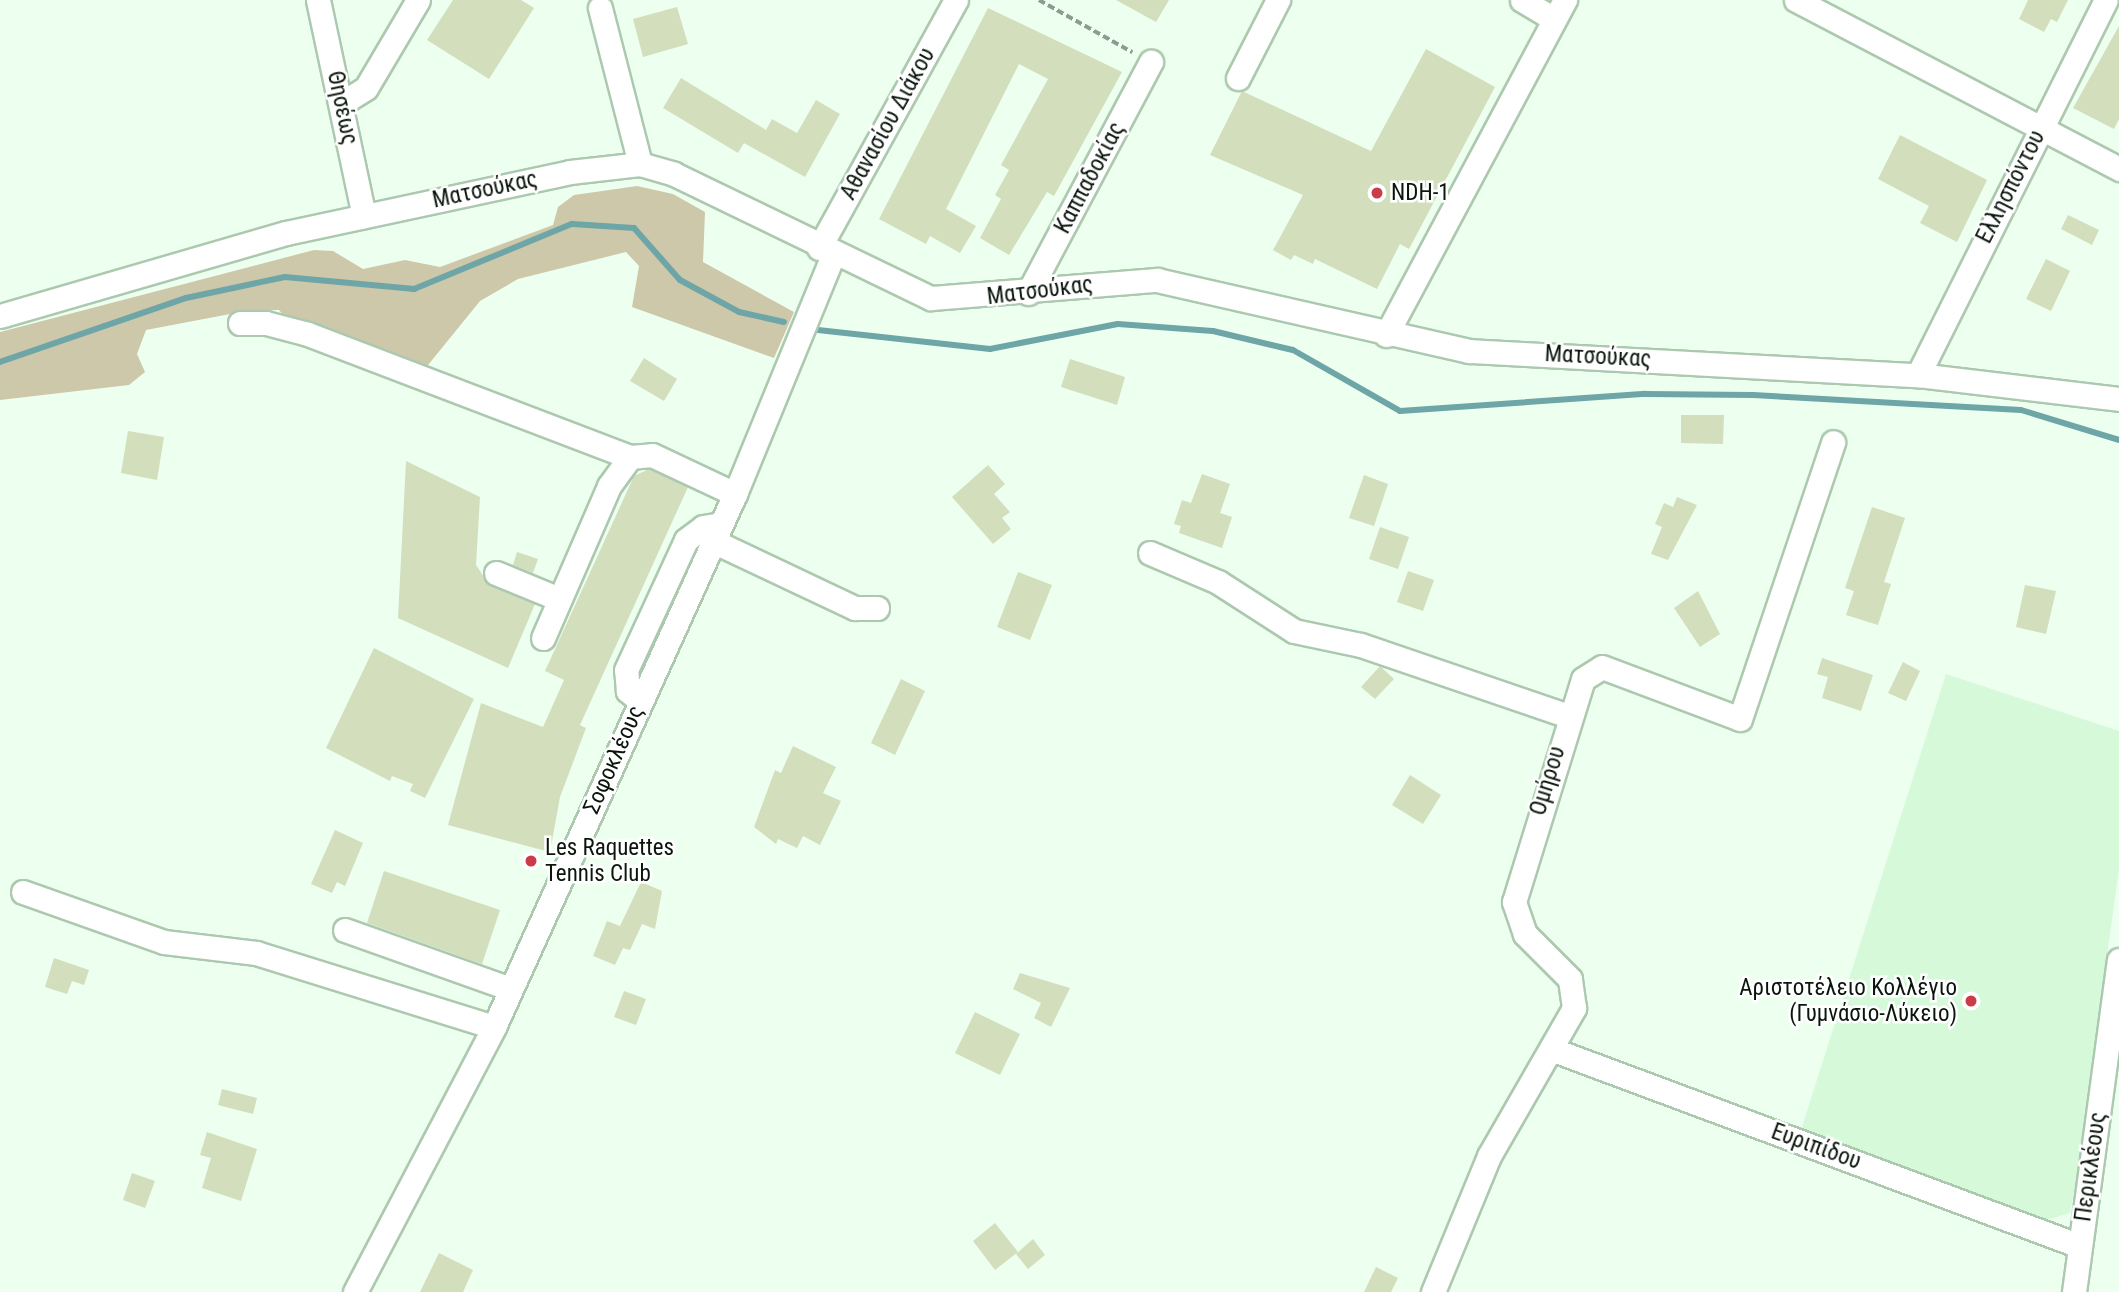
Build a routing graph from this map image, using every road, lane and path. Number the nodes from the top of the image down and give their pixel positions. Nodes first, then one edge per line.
1 (318, 0) edge
2 (418, 0) edge
3 (957, 0) edge
4 (1039, 0) edge
5 (1278, 0) edge
6 (1522, 0) edge
7 (1796, 0) edge
8 (2106, 0) edge
9 (600, 8) dead end
10 (1560, 10) edge
11 (1151, 62) joint
12 (1238, 78) dead end
13 (342, 103) junction
14 (2041, 128) junction
15 (640, 164) junction
16 (2119, 169) edge
17 (364, 216) junction
18 (826, 251) junction
19 (1028, 293) junction
20 (0, 316) edge
21 (240, 323) dead end
22 (1386, 335) junction
23 (1918, 374) junction
24 (2119, 399) edge
25 (1833, 442) dead end
26 (630, 457) junction
27 (734, 494) junction
28 (717, 533) junction
29 (1150, 553) dead end
30 (496, 573) dead end
31 (559, 599) junction
32 (877, 608) dead end
33 (543, 638) dead end
34 (1568, 716) junction
35 (23, 892) dead end
36 (345, 930) dead end
37 (2119, 960) edge
38 (511, 989) junction
39 (494, 1027) junction
40 (1551, 1049) junction
41 (2080, 1245) junction
42 (355, 1292) edge
43 (1433, 1292) edge
44 (2074, 1292) edge

1 - 13 street, Θησέως
2 - 13 street
3 - 18 street, Αθανασίου Διάκου
4 - 11 path
5 - 12 street
6 - 10 street
7 - 14 street
8 - 14 street, Ελλησπόντου
9 - 15 street
10 - 22 street
11 - 19 street, Καππαδοκίας
13 - 17 street, Θησέως
14 - 16 street
14 - 23 street, Ελλησπόντου
15 - 17 street, Ματσούκας
15 - 18 street, Ματσούκας
17 - 20 street, Ματσούκας
18 - 19 street, Ματσούκας
18 - 27 street
19 - 22 street, Ματσούκας
21 - 26 street
22 - 23 street, Ματσούκας
23 - 24 street, Ματσούκας
25 - 34 street, Ομήρου
26 - 27 street
26 - 31 street
27 - 28 street
28 - 32 street
28 - 38 street, Σοφοκλέους
29 - 34 street
30 - 31 street
31 - 33 street
34 - 40 street, Ομήρου
35 - 39 street
36 - 38 street
37 - 41 street, Περικλέους
38 - 39 street, Σοφοκλέους
39 - 42 street, Σοφοκλέους
40 - 41 street, Ευριπίδου
40 - 43 street, Ομήρου
41 - 44 street, Περικλέους

